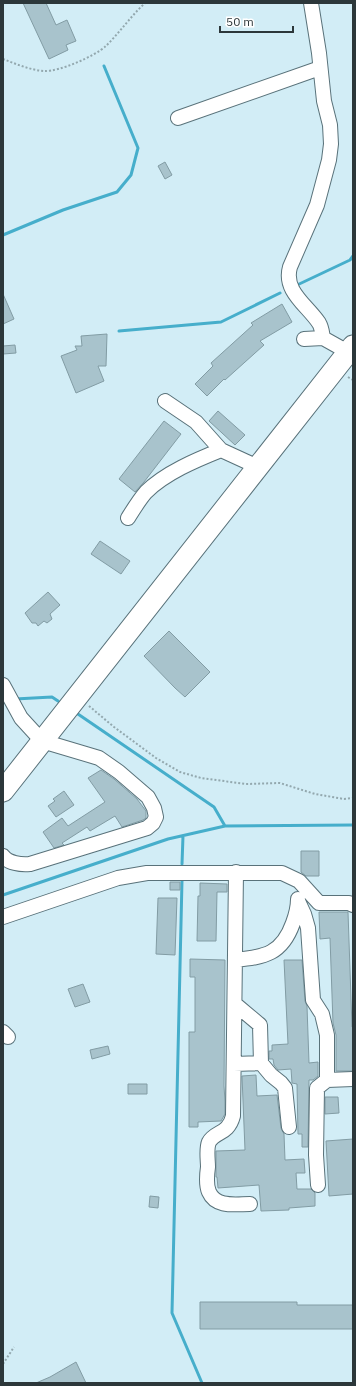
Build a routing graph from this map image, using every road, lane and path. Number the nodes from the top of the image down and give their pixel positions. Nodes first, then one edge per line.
1 (145, 3) edge
2 (310, 3) edge
3 (3, 59) edge
4 (320, 68) junction
5 (178, 118) dead end
6 (323, 338) junction
7 (304, 340) dead end
8 (351, 349) edge
9 (165, 401) dead end
10 (221, 450) junction
11 (258, 467) junction
12 (128, 518) dead end
13 (3, 685) edge
14 (79, 695) junction
15 (42, 741) junction
16 (3, 791) edge
17 (353, 798) edge
18 (3, 856) edge
19 (236, 872) junction
20 (282, 873) junction
21 (298, 901) junction
22 (353, 905) edge
23 (3, 917) edge
24 (235, 960) junction
25 (235, 1004) junction
26 (261, 1063) junction
27 (234, 1064) junction
28 (353, 1079) edge
29 (327, 1080) junction
30 (289, 1127) dead end
31 (318, 1185) dead end
32 (250, 1204) dead end
33 (14, 1347) dead end
34 (3, 1364) edge

1 - 3 path
2 - 4 street
4 - 5 street
4 - 6 street
6 - 7 street
6 - 8 street
8 - 11 highway
9 - 10 street
10 - 11 street
10 - 12 street
11 - 14 highway
13 - 15 street
14 - 15 highway
14 - 17 path
15 - 16 highway
15 - 18 street
19 - 20 street
19 - 23 street
19 - 24 street
20 - 21 street
20 - 22 street
21 - 24 street
21 - 29 street
24 - 25 street
25 - 26 street
25 - 27 street
26 - 27 street
26 - 30 street
27 - 32 street
28 - 29 street
29 - 31 street
33 - 34 path

